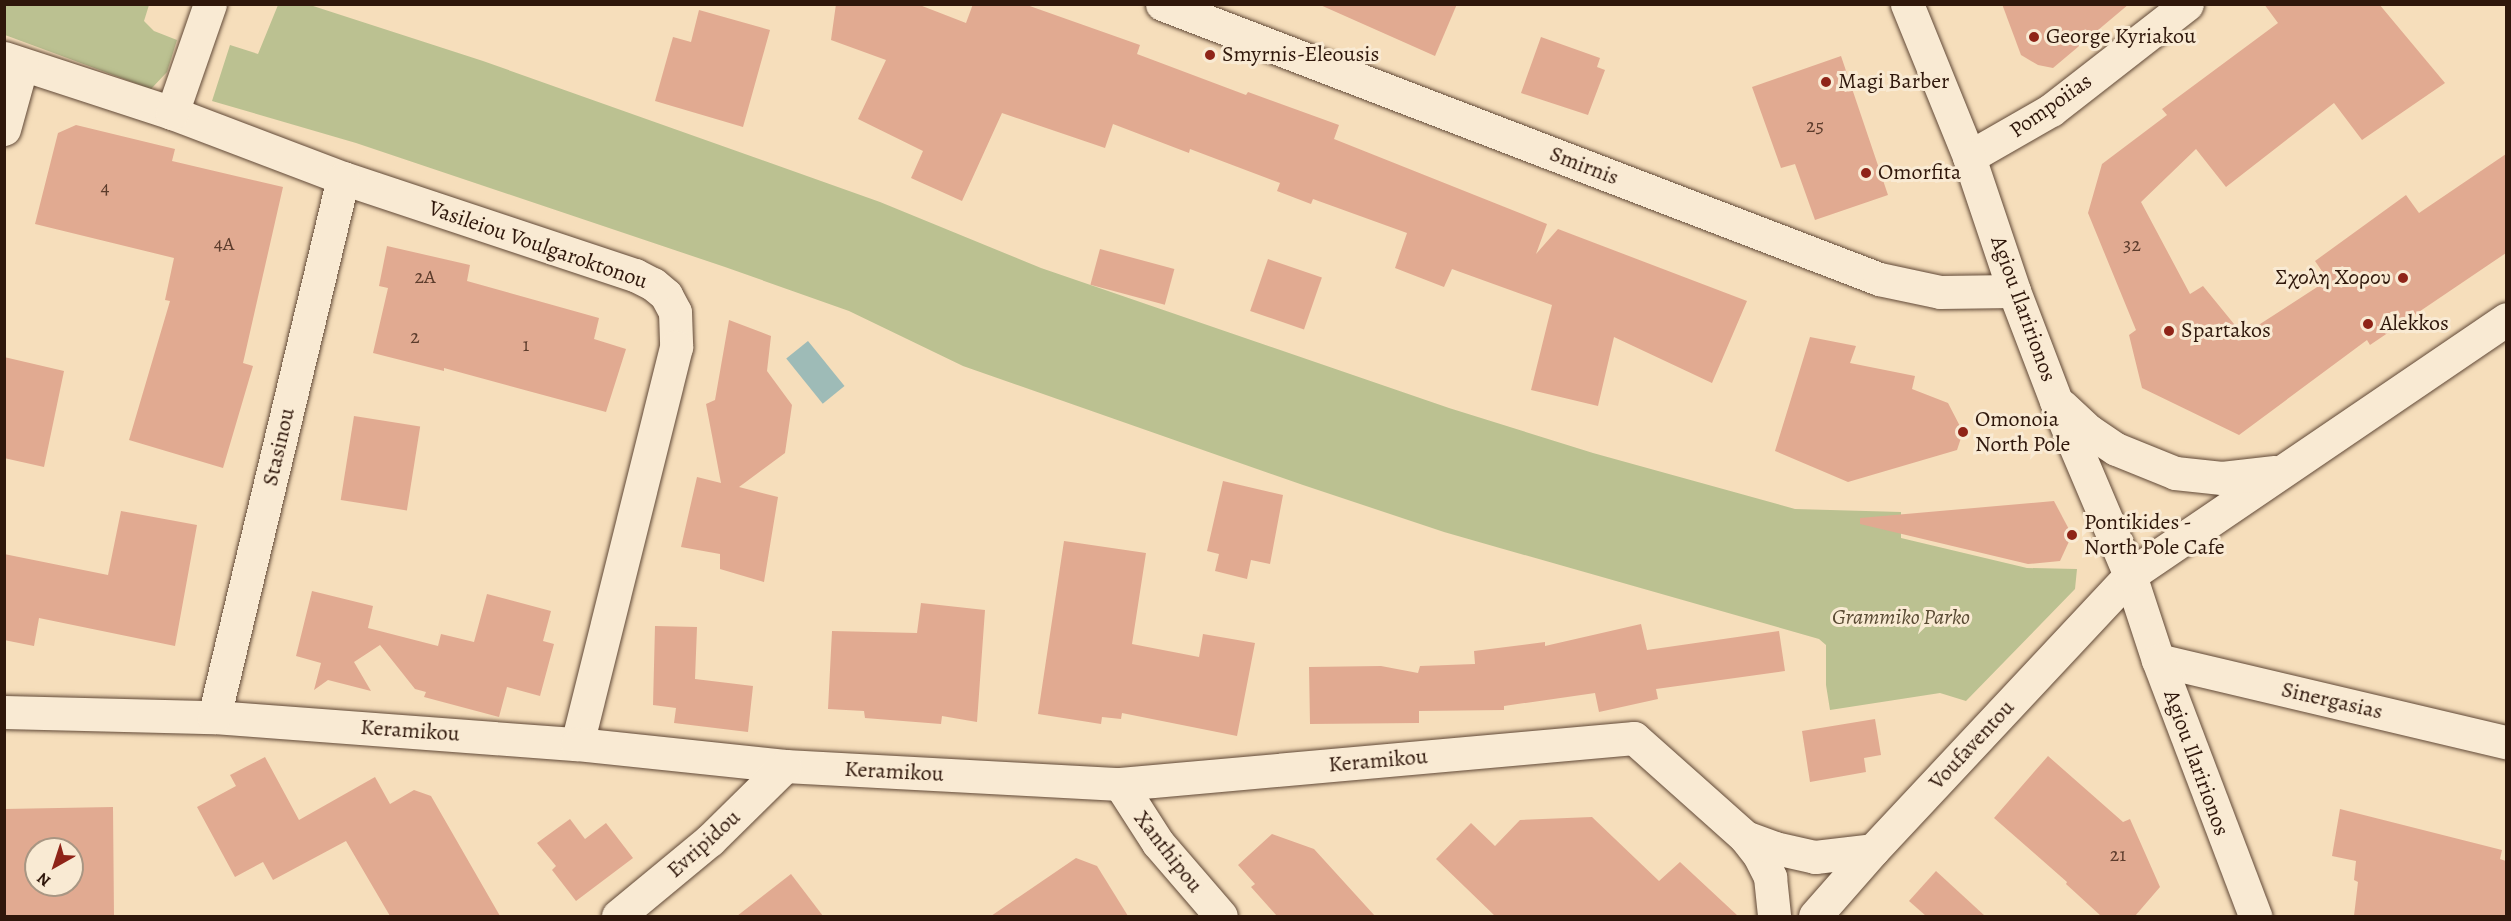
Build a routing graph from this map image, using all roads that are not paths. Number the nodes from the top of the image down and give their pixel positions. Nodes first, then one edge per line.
1 (210, 4) edge
2 (1162, 4) edge
3 (1907, 4) edge
4 (2187, 4) edge
5 (13, 61) edge
6 (172, 113) junction
7 (4, 129) edge
8 (1969, 158) junction
9 (344, 178) junction
10 (2014, 291) junction
11 (2506, 319) edge
12 (2056, 401) junction
13 (2278, 472) junction
14 (2130, 575) junction
15 (2158, 660) junction
16 (4, 712) edge
17 (214, 717) junction
18 (2506, 742) edge
19 (577, 744) junction
20 (785, 766) junction
21 (1119, 784) junction
22 (1745, 837) junction
23 (1873, 850) junction
24 (618, 916) edge
25 (1221, 916) edge
26 (1774, 916) edge
27 (1815, 916) edge
28 (2255, 916) edge

1 - 6 street
2 - 10 street, Smirnis
3 - 8 street, Agiou Ilaririonos
4 - 8 street, Pompoiias
5 - 6 street, Vasileiou Voulgaroktonou
5 - 7 street
6 - 9 street, Vasileiou Voulgaroktonou
8 - 10 street, Agiou Ilaririonos
9 - 17 street, Stasinou
9 - 19 street, Vasileiou Voulgaroktonou
10 - 12 street, Agiou Ilaririonos
11 - 13 street, Voufaventou
12 - 13 street
12 - 14 street, Agiou Ilaririonos
13 - 14 street, Voufaventou
14 - 15 street, Agiou Ilaririonos
14 - 23 street, Voufaventou
15 - 18 street, Sinergasias
15 - 28 street, Agiou Ilaririonos
16 - 17 street, Keramikou
17 - 19 street, Keramikou
19 - 20 street, Keramikou
20 - 21 street, Keramikou
20 - 24 street, Evripidou
21 - 22 street, Keramikou
21 - 25 street, Xanthipou
22 - 23 street, Keramikou
22 - 26 street, Keramikou
23 - 27 street, Voufaventou

